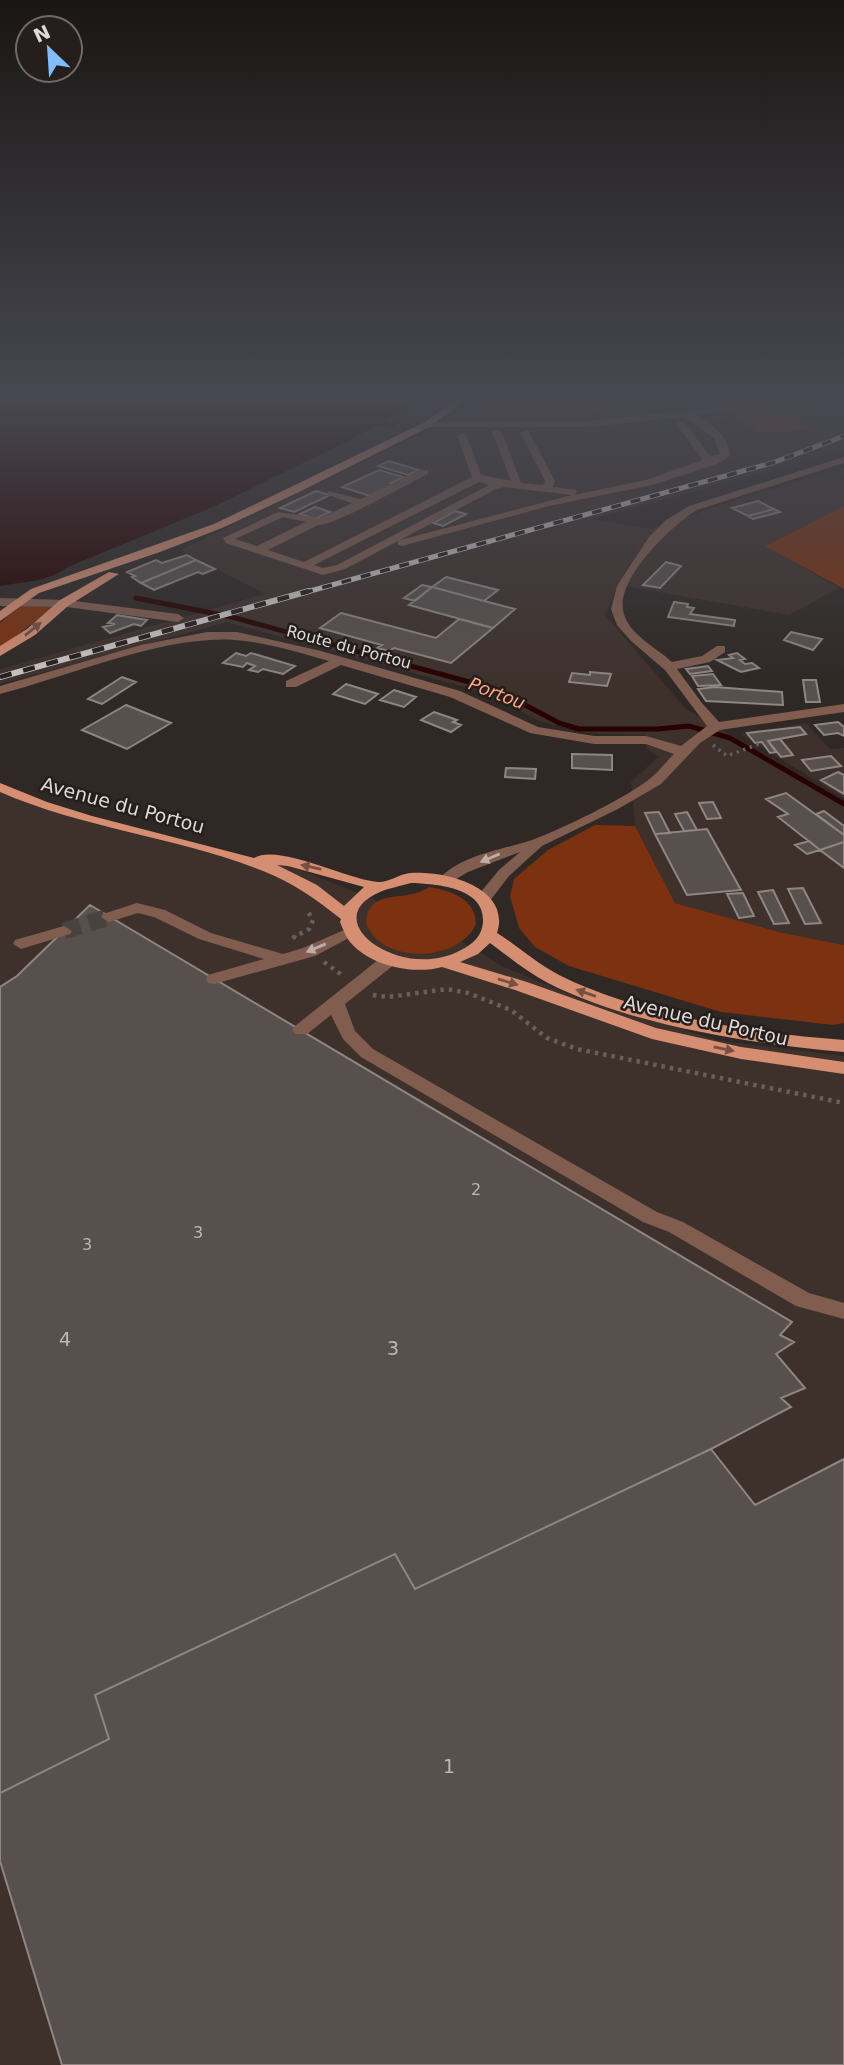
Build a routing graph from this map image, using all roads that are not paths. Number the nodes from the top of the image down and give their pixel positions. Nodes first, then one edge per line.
1 (281, 495) edge
2 (338, 495) edge
3 (377, 495) edge
4 (441, 495) edge
5 (476, 495) edge
6 (585, 495) edge
7 (733, 495) edge
8 (362, 503) junction
9 (315, 522) junction
10 (156, 550) junction
11 (257, 551) junction
12 (369, 552) junction
13 (304, 566) junction
14 (19, 600) junction
15 (0, 602) edge
16 (64, 603) junction
17 (0, 617) edge
18 (178, 618) dead end
19 (721, 649) dead end
20 (0, 652) edge
21 (340, 661) junction
22 (668, 667) junction
23 (290, 684) dead end
24 (0, 690) edge
25 (844, 709) edge
26 (716, 732) junction
27 (684, 753) junction
28 (0, 787) edge
29 (537, 843) junction
30 (237, 857) junction
31 (446, 880) junction
32 (377, 886) junction
33 (483, 899) junction
34 (348, 916) junction
35 (109, 917) tunnel mouth
36 (64, 931) tunnel mouth
37 (350, 933) junction
38 (488, 935) junction
39 (21, 944) dead end
40 (281, 960) junction
41 (389, 960) junction
42 (442, 962) junction
43 (214, 979) dead end
44 (335, 1001) junction
45 (301, 1030) dead end
46 (844, 1046) edge
47 (844, 1068) edge
48 (844, 1311) edge

1 - 10 main road
2 - 8 street
3 - 8 street
4 - 13 street
5 - 12 street
6 - 12 street
7 - 22 street
8 - 9 street
9 - 11 street
9 - 11 street
10 - 14 main road
10 - 16 main road
11 - 13 street
12 - 13 street
14 - 15 street
14 - 16 street
14 - 17 main road
16 - 18 street
20 -> 16 main road
19 - 22 street
21 - 23 street
21 - 24 street, Route du Portou
21 - 27 street, Route du Portou
22 - 26 street
25 - 26 street
26 - 27 street
27 - 29 street
28 - 30 main road, Avenue du Portou
29 -> 31 street
29 - 33 street
32 -> 30 main road, Avenue du Portou
30 - 34 main road, Avenue du Portou
31 - 32 main road
31 - 33 main road
32 - 34 main road
33 - 38 main road
34 - 37 main road
35 - 40 street
36 - 39 street
37 -> 40 street
37 - 41 main road
38 - 42 main road
46 -> 38 main road, Avenue du Portou
40 - 43 street
41 - 42 main road
41 - 44 street
42 -> 47 main road, Avenue du Portou
44 - 45 street
44 - 48 street

